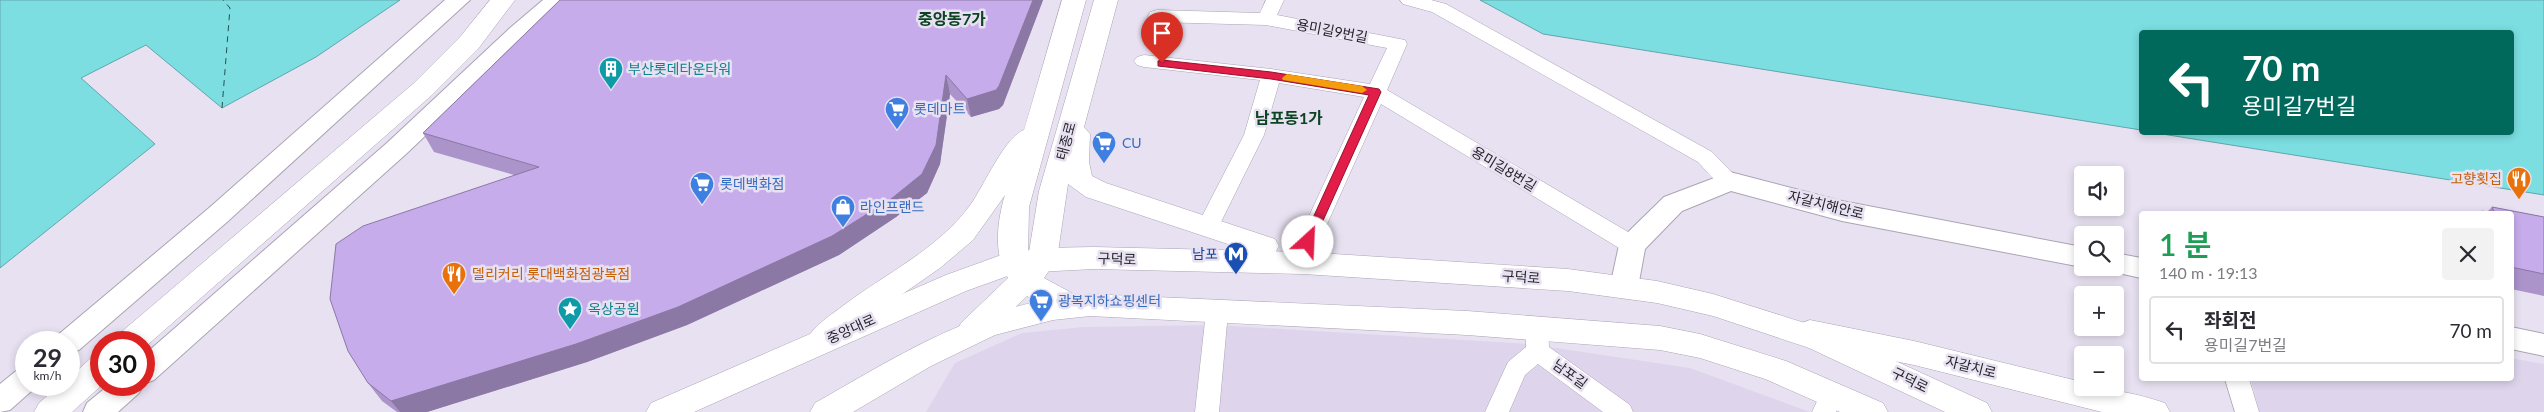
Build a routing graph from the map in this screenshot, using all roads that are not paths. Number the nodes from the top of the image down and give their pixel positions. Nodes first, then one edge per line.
1 (460, 0) edge
2 (503, 0) edge
3 (557, 0) edge
4 (1074, 0) edge
5 (1106, 0) edge
6 (1275, 0) edge
7 (1409, 0) edge
8 (1434, 4) edge
9 (1157, 16) dead end
10 (1266, 18) junction
11 (1144, 61) dead end
12 (1271, 75) junction
13 (1376, 92) junction
14 (1073, 113) junction
15 (1038, 128) junction
16 (1730, 181) junction
17 (1208, 226) junction
18 (1632, 246) junction
19 (2074, 255) edge
20 (1303, 263) junction
21 (2124, 265) edge
22 (1028, 267) junction
23 (2139, 268) edge
24 (1624, 287) junction
25 (1071, 306) junction
26 (1217, 312) junction
27 (1788, 328) junction
28 (143, 331) edge
29 (972, 332) junction
30 (80, 333) edge
31 (1537, 339) junction
32 (2514, 339) edge
33 (2544, 344) edge
34 (815, 345) junction
35 (155, 362) edge
36 (90, 377) edge
37 (2238, 381) edge
38 (15, 388) edge
39 (118, 396) edge
40 (0, 401) edge
41 (1828, 402) edge
42 (102, 411) edge
43 (50, 412) edge
44 (662, 412) edge
45 (826, 412) edge
46 (1207, 412) edge
47 (1498, 412) edge
48 (1621, 412) edge
49 (1872, 412) edge
50 (1976, 412) edge
51 (2154, 412) edge
52 (2247, 412) edge

1 - 30 street
2 - 28 main road
3 - 35 street
4 - 15 main road
5 - 14 main road, 태종로
6 - 10 street
7 - 8 street
8 - 16 street
9 - 10 street, 용미길9번길
10 - 13 street, 용미길9번길
11 - 12 street
12 - 13 street
12 - 17 street
13 - 18 street, 용미길8번길
13 - 20 street
14 - 17 main road
14 - 22 main road, 태종로
15 - 22 main road
15 - 34 main road
16 - 18 street
16 - 19 street, 자갈치해안로
17 - 20 main road
18 - 24 street
20 - 22 main road, 구덕로
20 - 24 main road, 구덕로
21 - 23 street
22 - 25 main road
22 - 29 main road
22 - 34 main road, 중앙대로
24 - 27 main road, 구덕로
25 - 26 main road
25 - 29 main road
26 - 31 main road
26 - 46 street
27 - 50 main road, 구덕로
27 - 51 main road, 자갈치로
29 - 45 main road
31 - 41 main road
31 - 47 street
31 - 48 street, 남포길
32 - 33 street
34 - 44 main road, 중앙대로
36 - 43 main road
37 - 52 street
38 - 40 street
39 - 42 street
41 - 49 main road

